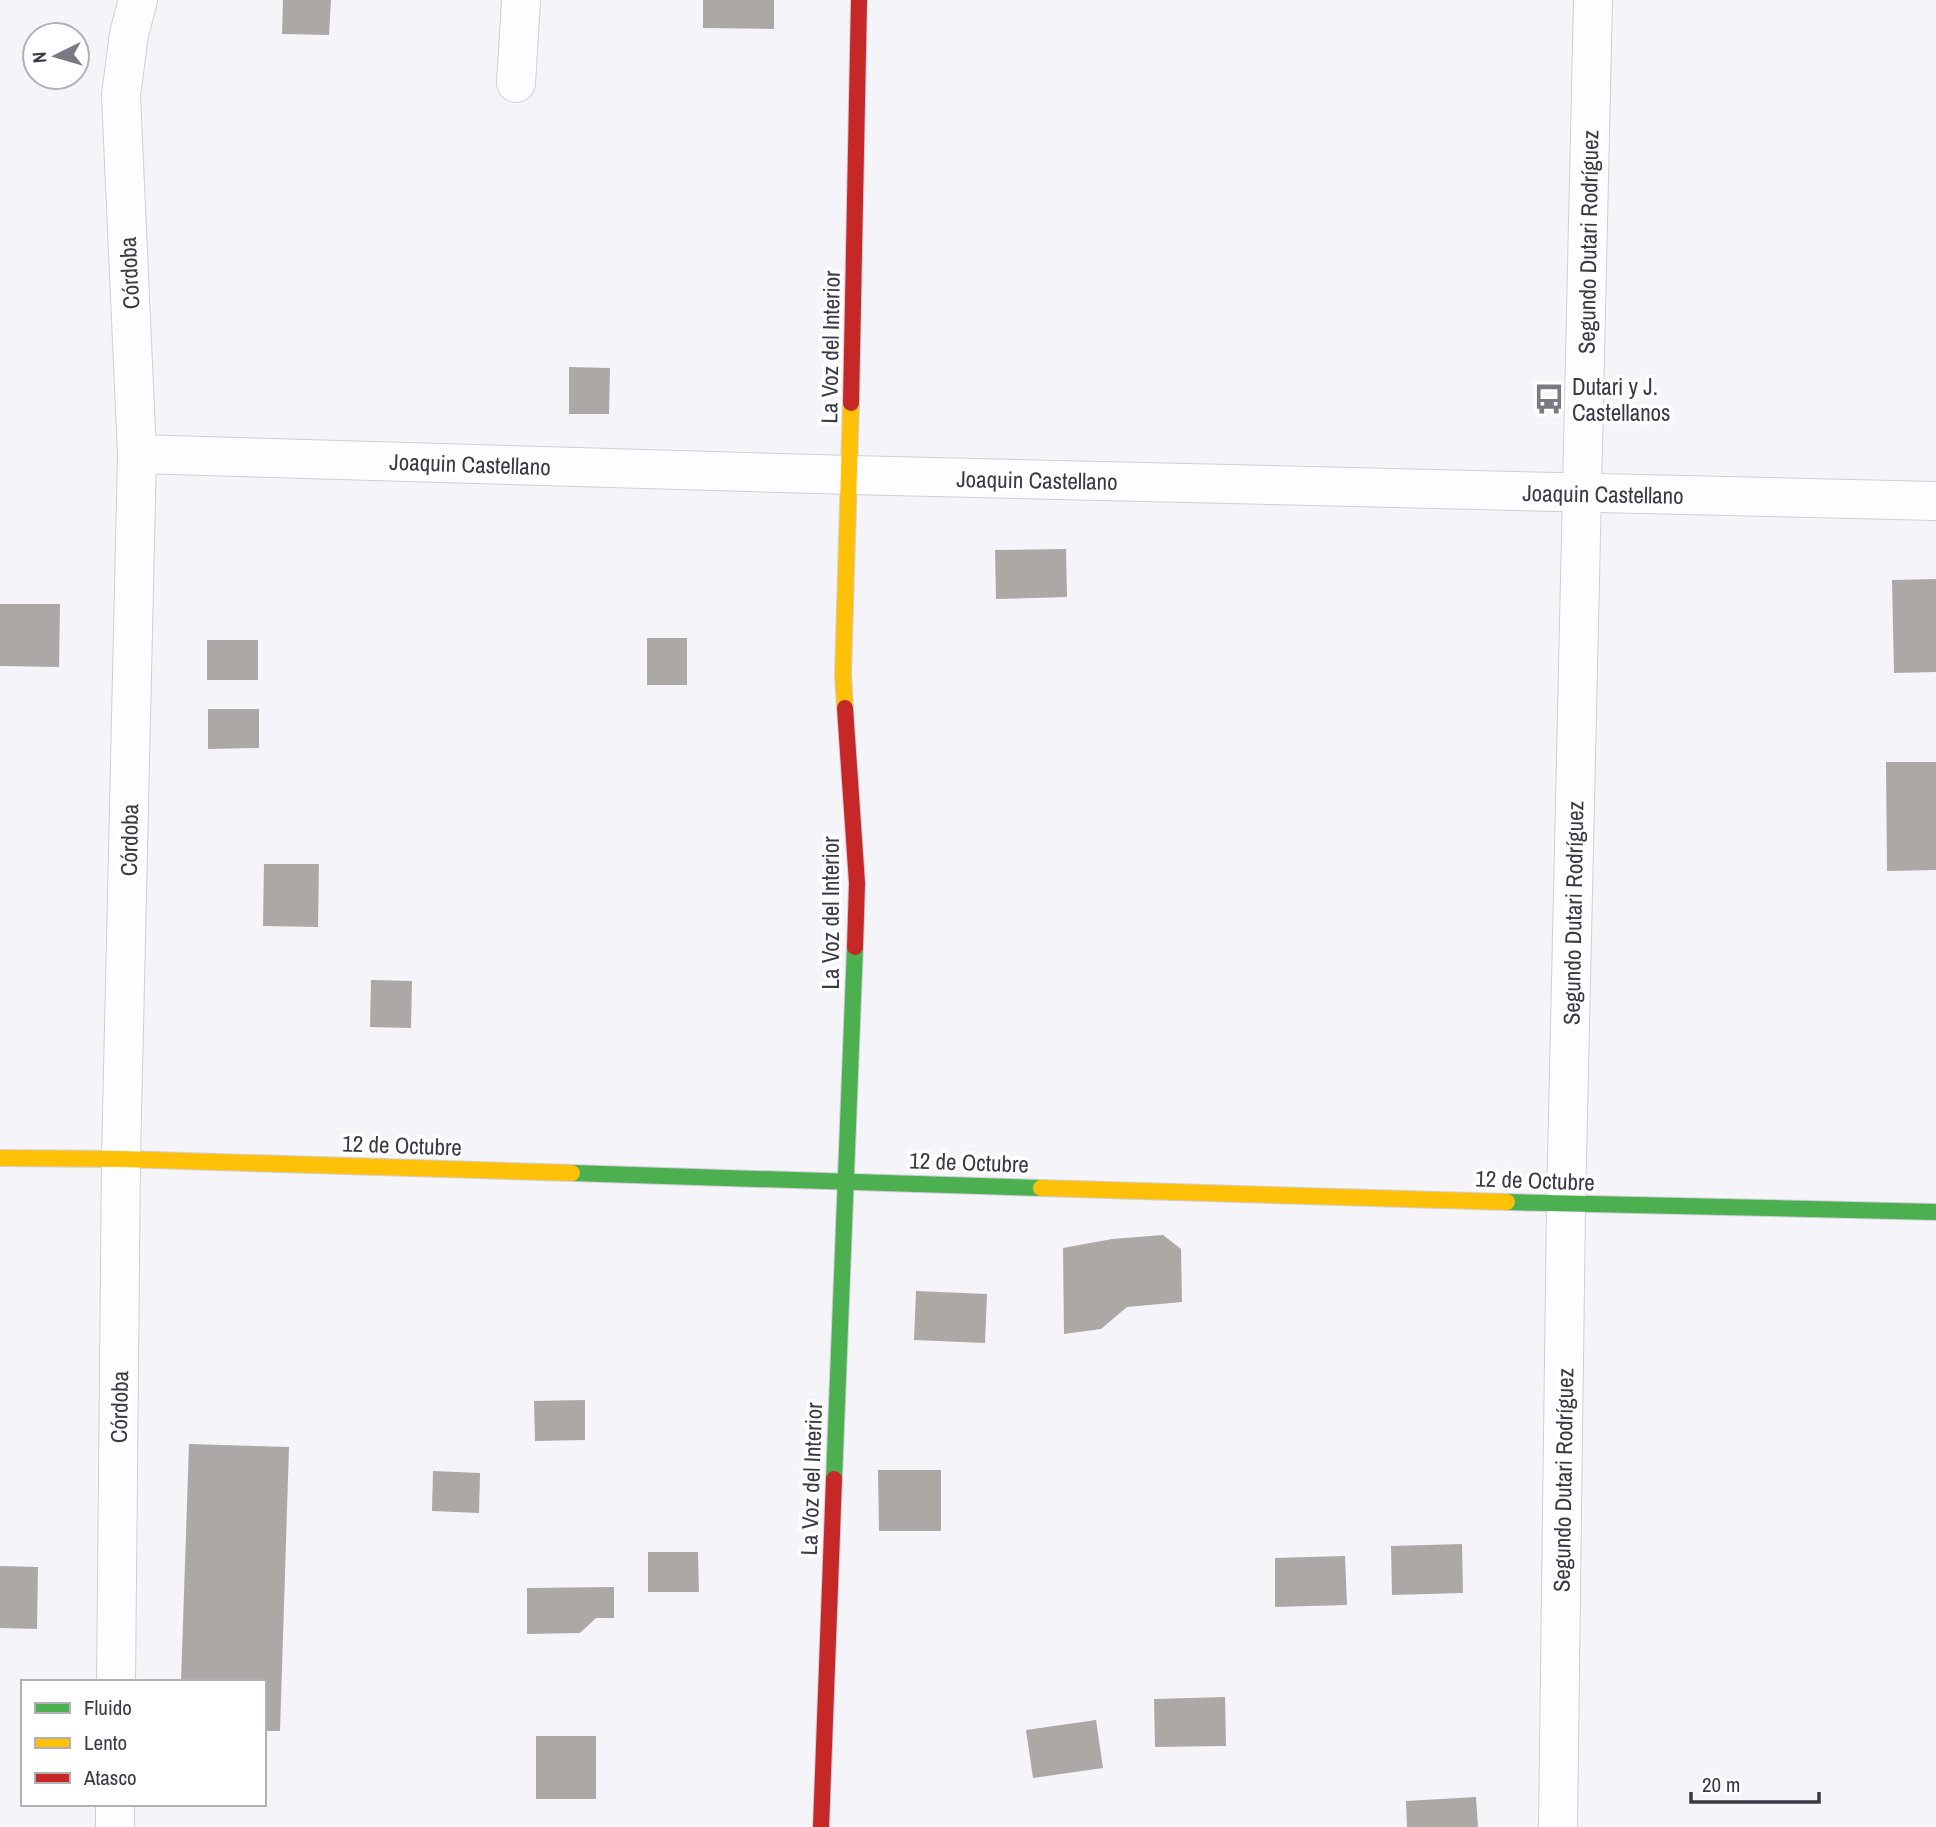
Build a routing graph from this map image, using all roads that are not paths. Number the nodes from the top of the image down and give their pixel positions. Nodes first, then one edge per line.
1 (138, 0) edge
2 (522, 0) edge
3 (859, 0) edge
4 (1593, 0) edge
5 (516, 83) dead end
6 (137, 454) junction
7 (850, 475) junction
8 (1583, 493) junction
9 (1936, 500) edge
10 (0, 1158) edge
11 (121, 1159) junction
12 (845, 1181) junction
13 (1566, 1204) junction
14 (1936, 1212) edge
15 (116, 1680) edge
16 (115, 1806) edge
17 (115, 1827) edge
18 (821, 1827) edge
19 (1558, 1827) edge

1 - 6 street, Córdoba
2 - 5 street
3 - 7 street, La Voz del Interior
4 - 8 street, Segundo Dutari Rodríguez
6 - 7 street, Joaquin Castellano
6 - 11 street, Córdoba
7 - 8 street, Joaquin Castellano
7 - 12 street, La Voz del Interior
8 - 9 street, Joaquin Castellano
8 - 13 street, Segundo Dutari Rodríguez
10 - 11 street, 12 de Octubre
11 - 12 street, 12 de Octubre
11 - 15 street, Córdoba
12 - 13 street, 12 de Octubre
12 - 18 street, La Voz del Interior
13 - 14 street, 12 de Octubre
13 - 19 street, Segundo Dutari Rodríguez
16 - 17 street

